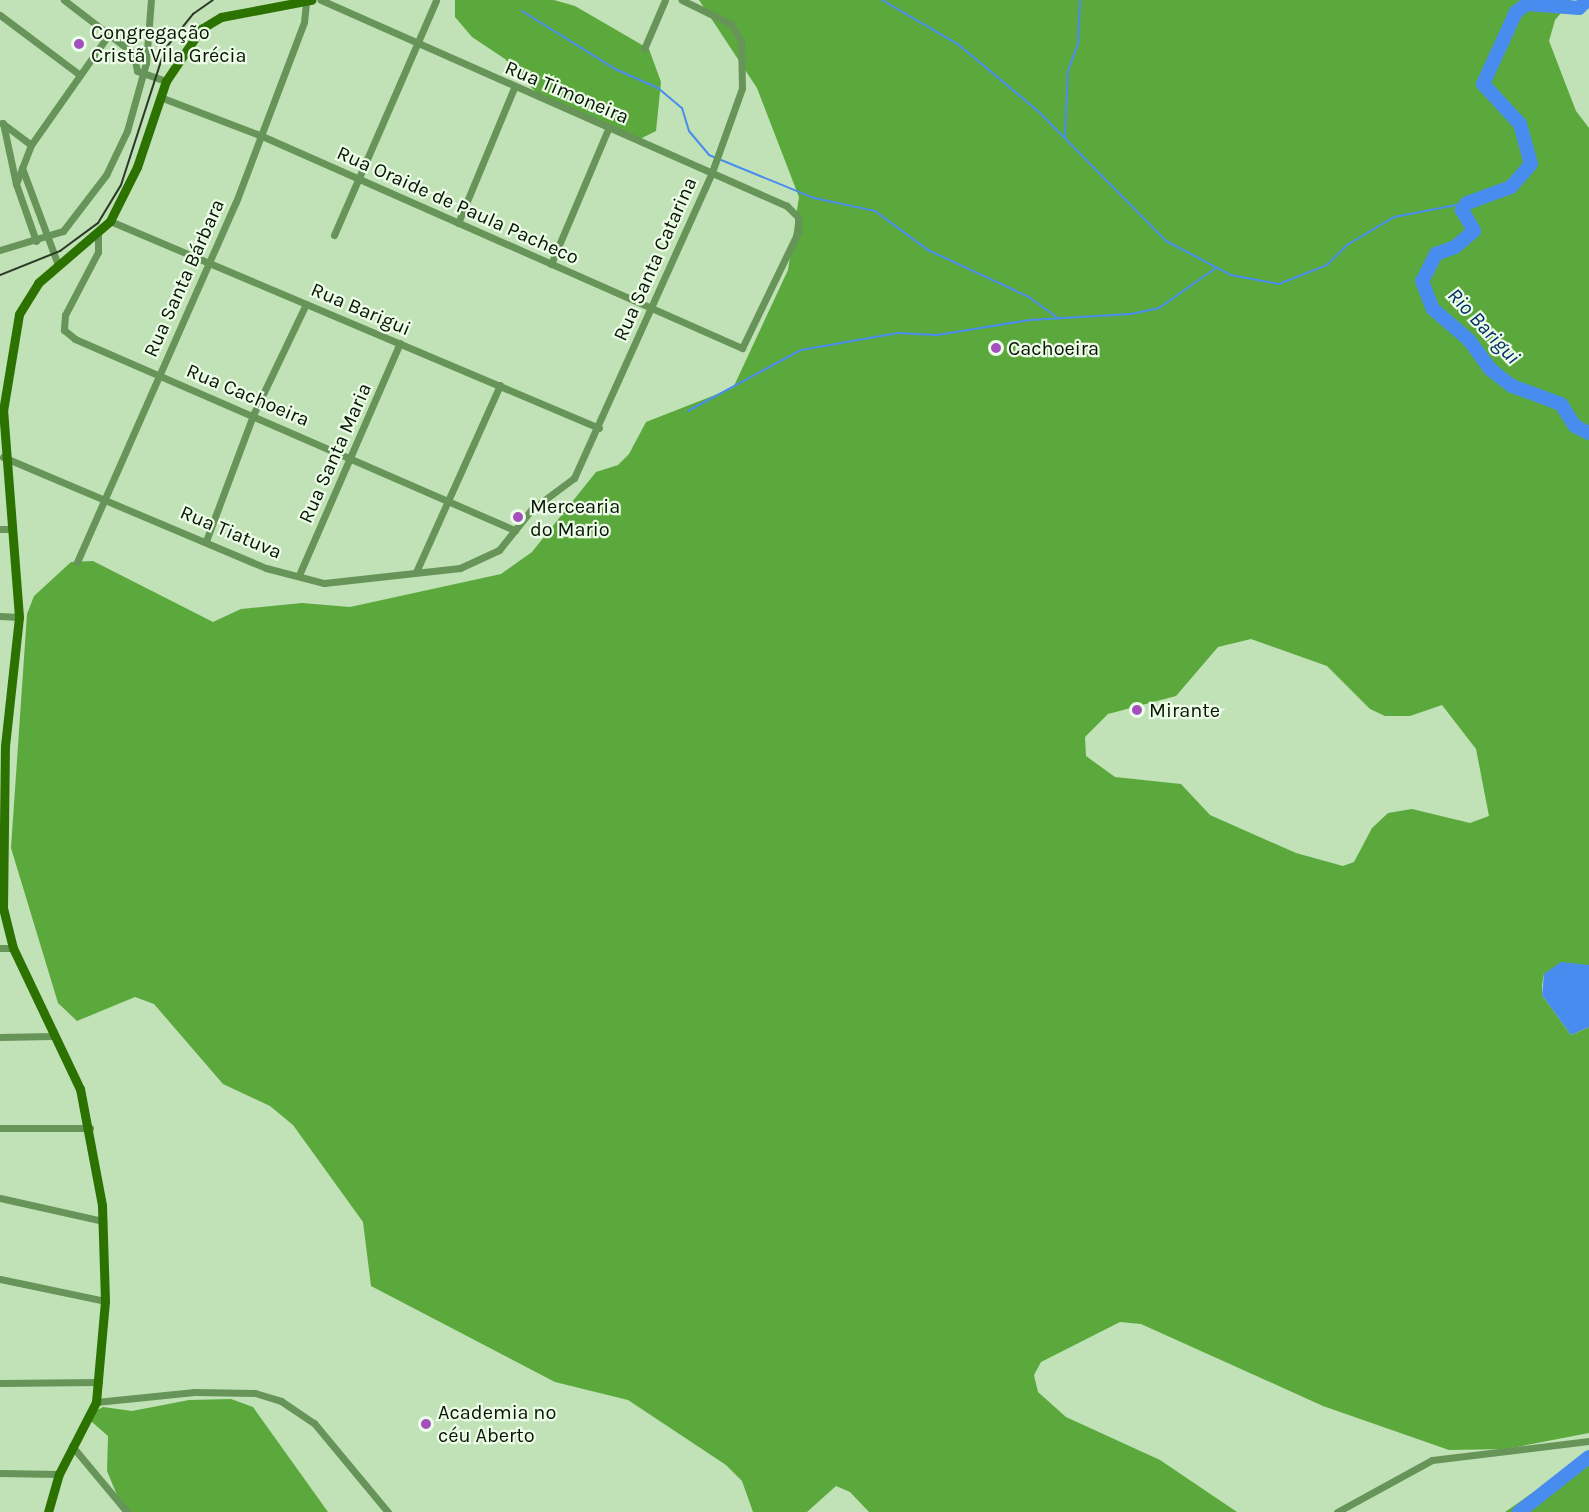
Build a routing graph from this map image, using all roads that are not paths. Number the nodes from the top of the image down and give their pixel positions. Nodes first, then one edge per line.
1 (64, 0) edge
2 (151, 0) edge
3 (321, 0) edge
4 (436, 0) edge
5 (665, 0) edge
6 (682, 0) edge
7 (309, 1) edge
8 (0, 15) edge
9 (109, 34) junction
10 (417, 44) junction
11 (644, 49) dead end
12 (142, 74) junction
13 (80, 75) junction
14 (166, 81) junction
15 (514, 88) junction
16 (160, 98) junction
17 (1, 122) edge
18 (609, 127) junction
19 (262, 136) junction
20 (32, 145) junction
21 (22, 168) junction
22 (712, 172) junction
23 (359, 180) junction
24 (16, 184) junction
25 (110, 221) junction
26 (458, 223) junction
27 (98, 234) junction
28 (334, 235) dead end
29 (48, 237) junction
30 (36, 241) junction
31 (0, 250) edge
32 (208, 263) junction
33 (551, 264) junction
34 (58, 266) junction
35 (306, 304) junction
36 (651, 308) junction
37 (400, 343) junction
38 (742, 348) joint
39 (157, 375) junction
40 (500, 385) junction
41 (253, 415) junction
42 (599, 428) junction
43 (1, 442) edge
44 (3, 457) junction
45 (354, 457) junction
46 (103, 496) junction
47 (450, 502) junction
48 (5, 529) edge
49 (515, 530) junction
50 (206, 541) junction
51 (77, 562) dead end
52 (416, 572) junction
53 (299, 575) junction
54 (0, 616) edge
55 (19, 616) junction
56 (0, 702) edge
57 (12, 702) junction
58 (0, 948) edge
59 (13, 948) junction
60 (53, 1036) junction
61 (0, 1037) edge
62 (0, 1128) edge
63 (90, 1128) junction
64 (0, 1198) edge
65 (103, 1221) junction
66 (0, 1279) edge
67 (105, 1300) junction
68 (99, 1382) junction
69 (0, 1383) edge
70 (96, 1402) junction
71 (1589, 1441) edge
72 (72, 1446) junction
73 (0, 1473) edge
74 (59, 1474) junction
75 (48, 1512) edge
76 (127, 1512) edge
77 (388, 1512) edge
78 (1337, 1512) edge

1 - 9 street
2 - 12 street
3 - 10 street, Rua Timoneira
4 - 10 street
5 - 11 street
6 - 22 street, Rua Santa Catarina
7 - 14 main road
7 - 19 street, Rua Santa Bárbara
8 - 13 street
9 - 12 street
9 - 13 street
10 - 15 street, Rua Timoneira
10 - 23 street
12 - 14 street
12 - 29 street
13 - 20 street
14 - 16 main road
15 - 18 street, Rua Timoneira
15 - 26 street
16 - 19 street, Rua Oraide de Paula Pacheco
16 - 25 main road
17 - 20 street
17 - 24 street
18 - 22 street, Rua Timoneira
18 - 33 street
19 - 23 street, Rua Oraide de Paula Pacheco
19 - 32 street, Rua Santa Bárbara
20 - 21 street
21 - 24 street
21 - 29 street
22 - 36 street, Rua Santa Catarina
22 - 38 street, Rua Timoneira
23 - 26 street, Rua Oraide de Paula Pacheco
23 - 28 street
24 - 30 street
25 - 27 main road
25 - 32 street, Rua Barigui
26 - 33 street, Rua Oraide de Paula Pacheco
27 - 34 main road
27 - 39 street, Rua Cachoeira
29 - 30 street
29 - 34 street
30 - 31 street
32 - 35 street, Rua Barigui
32 - 39 street, Rua Santa Bárbara
33 - 36 street, Rua Oraide de Paula Pacheco
34 - 43 main road
35 - 37 street, Rua Barigui
35 - 41 street
36 - 38 street, Rua Oraide de Paula Pacheco
36 - 42 street, Rua Santa Catarina
37 - 40 street, Rua Barigui
37 - 45 street, Rua Santa Maria
39 - 41 street, Rua Cachoeira
39 - 46 street, Rua Santa Bárbara
40 - 42 street, Rua Barigui
40 - 47 street
41 - 45 street, Rua Cachoeira
41 - 50 street
42 - 49 street, Rua Santa Catarina
43 - 44 main road
44 - 46 street, Rua Tiatuva
44 - 48 main road
45 - 47 street, Rua Cachoeira
45 - 53 street, Rua Santa Maria
46 - 50 street, Rua Tiatuva
46 - 51 street, Rua Santa Bárbara
47 - 49 street, Rua Cachoeira
47 - 52 street
48 - 55 main road
49 - 52 street, Rua Tiatuva
50 - 53 street, Rua Tiatuva
52 - 53 street, Rua Tiatuva
54 - 55 street
55 - 57 main road
56 - 57 street
57 - 59 main road
58 - 59 street
59 - 60 main road
60 - 61 street
60 - 63 main road
62 - 63 street
63 - 65 main road
64 - 65 street
65 - 67 main road
66 - 67 street
67 - 68 main road
68 - 69 street
68 - 70 main road
70 - 72 main road
70 - 77 street
71 - 78 street
72 - 74 main road
72 - 76 street
73 - 74 street
74 - 75 main road

